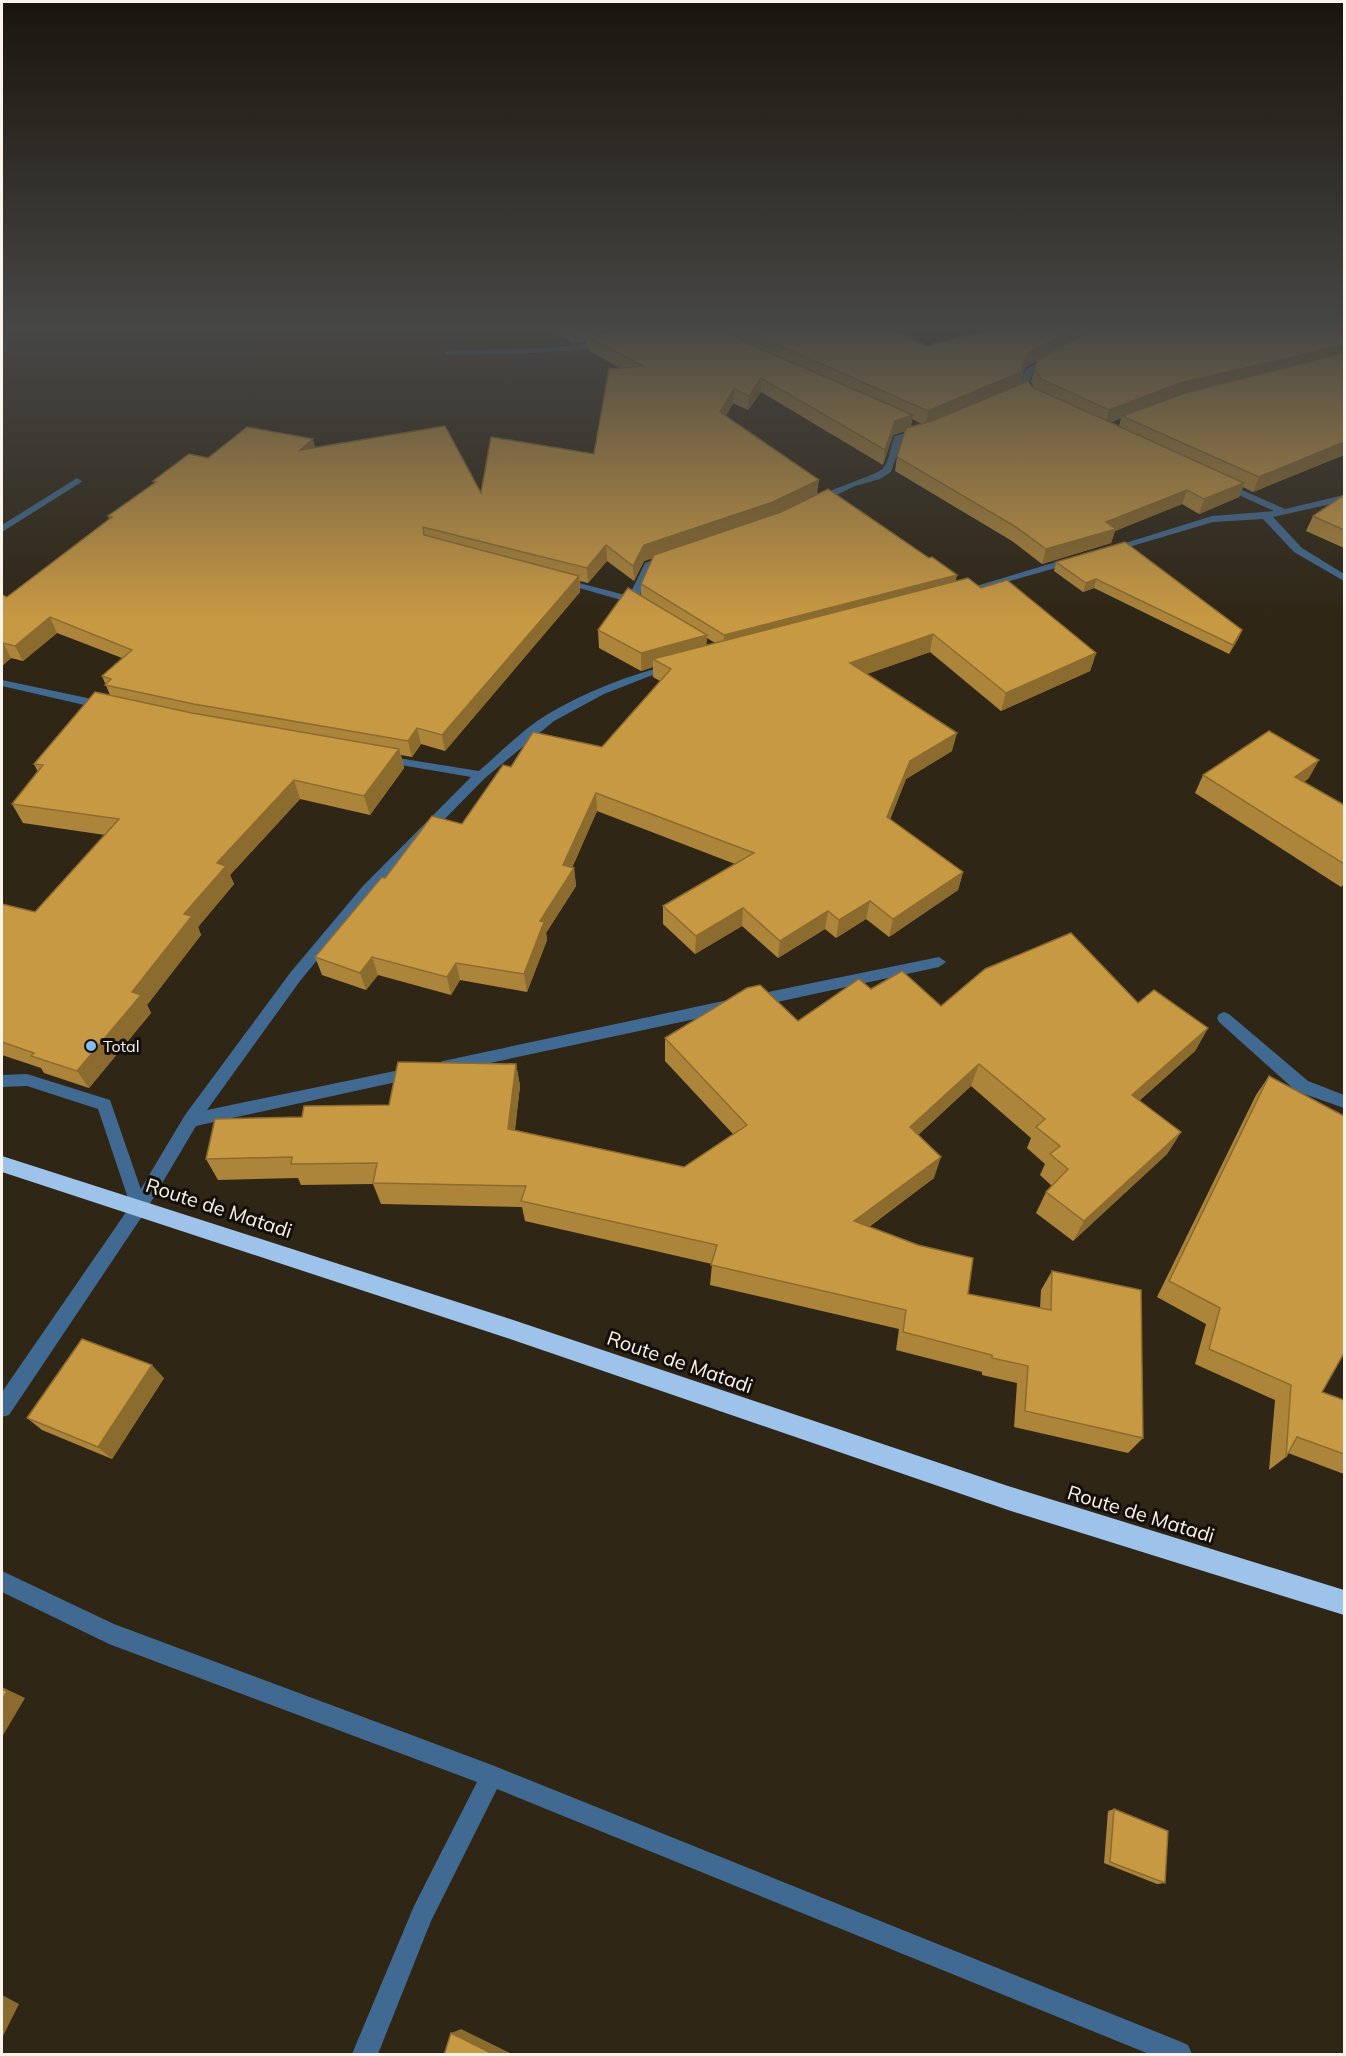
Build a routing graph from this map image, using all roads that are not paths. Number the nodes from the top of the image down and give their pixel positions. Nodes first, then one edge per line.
1 (915, 427) edge
2 (936, 427) edge
3 (926, 431) junction
4 (1210, 478) edge
5 (77, 482) dead end
6 (1344, 498) edge
7 (804, 507) edge
8 (1284, 512) junction
9 (1266, 516) junction
10 (2, 529) edge
11 (680, 554) edge
12 (545, 577) edge
13 (1344, 578) edge
14 (945, 596) edge
15 (632, 600) junction
16 (652, 612) edge
17 (690, 663) edge
18 (2, 683) edge
19 (118, 709) edge
20 (375, 757) edge
21 (481, 775) junction
22 (939, 962) dead end
23 (1224, 1018) dead end
24 (2, 1081) edge
25 (1344, 1102) edge
26 (191, 1120) junction
27 (2, 1164) edge
28 (139, 1207) junction
29 (2, 1408) edge
30 (2, 1581) edge
31 (1344, 1603) edge
32 (492, 1776) junction
33 (1168, 2052) edge
34 (365, 2055) edge

1 - 3 street
2 - 3 street
3 - 7 street
4 - 8 street
5 - 10 street
6 - 8 street
8 - 9 street
9 - 13 street
9 - 14 street
11 - 15 street
12 - 15 street
15 - 16 street
17 - 21 street
18 - 19 street
20 - 21 street
21 - 26 street
22 - 26 street
23 - 25 street
24 - 28 street
26 - 28 street
27 - 28 highway, Route de Matadi
28 - 29 street
28 - 31 highway, Route de Matadi
30 - 32 street
32 - 33 street
32 - 34 street

